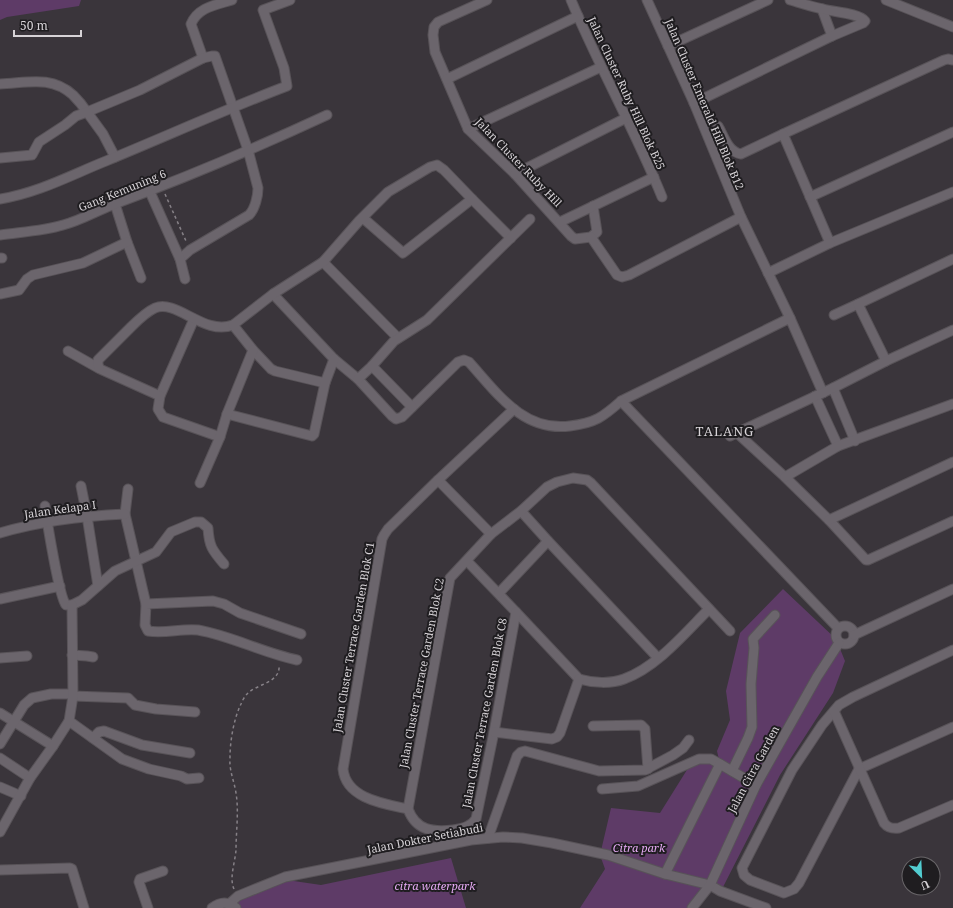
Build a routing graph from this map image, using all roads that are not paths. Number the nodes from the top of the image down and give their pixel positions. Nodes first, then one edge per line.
1 (232, 0) edge
2 (290, 0) edge
3 (487, 0) edge
4 (571, 0) edge
5 (647, 0) edge
6 (768, 0) edge
7 (790, 0) edge
8 (886, 0) edge
9 (822, 9) junction
10 (578, 16) junction
11 (952, 23) edge
12 (832, 36) junction
13 (668, 46) junction
14 (203, 58) junction
15 (949, 60) edge
16 (600, 66) junction
17 (447, 79) junction
18 (0, 84) edge
19 (694, 103) junction
20 (232, 107) junction
21 (87, 112) junction
22 (327, 115) dead end
23 (626, 118) junction
24 (718, 126) dead end
25 (468, 129) junction
26 (953, 132) edge
27 (783, 134) junction
28 (248, 150) junction
29 (0, 158) edge
30 (115, 158) junction
31 (515, 174) junction
32 (654, 177) junction
33 (150, 192) junction
34 (953, 192) edge
35 (662, 197) dead end
36 (810, 197) junction
37 (0, 199) edge
38 (472, 199) junction
39 (115, 204) junction
40 (593, 206) junction
41 (741, 217) junction
42 (362, 218) junction
43 (530, 219) dead end
44 (560, 222) junction
45 (0, 235) edge
46 (591, 237) junction
47 (510, 238) junction
48 (127, 242) junction
49 (830, 243) junction
50 (180, 259) junction
51 (953, 259) edge
52 (323, 262) junction
53 (768, 273) junction
54 (141, 278) dead end
55 (184, 279) dead end
56 (0, 294) edge
57 (273, 294) junction
58 (858, 304) junction
59 (834, 315) dead end
60 (790, 318) junction
61 (194, 319) junction
62 (233, 325) junction
63 (953, 330) edge
64 (398, 338) junction
65 (253, 350) junction
66 (68, 351) dead end
67 (334, 359) junction
68 (886, 361) junction
69 (98, 364) junction
70 (372, 366) junction
71 (358, 379) junction
72 (325, 383) junction
73 (832, 388) junction
74 (819, 394) junction
75 (160, 396) junction
76 (621, 401) junction
77 (953, 404) edge
78 (412, 406) junction
79 (514, 409) junction
80 (227, 414) junction
81 (220, 437) junction
82 (855, 441) junction
83 (838, 446) junction
84 (953, 462) edge
85 (785, 477) junction
86 (438, 480) junction
87 (200, 483) dead end
88 (80, 486) dead end
89 (128, 489) dead end
90 (45, 506) dead end
91 (521, 511) junction
92 (125, 514) junction
93 (87, 516) junction
94 (829, 520) junction
95 (47, 522) junction
96 (953, 522) edge
97 (0, 533) edge
98 (491, 534) junction
99 (548, 541) junction
100 (467, 561) junction
101 (136, 562) junction
102 (224, 564) dead end
103 (60, 586) junction
104 (98, 586) junction
105 (953, 589) edge
106 (499, 593) junction
107 (0, 599) edge
108 (146, 604) junction
109 (72, 605) junction
110 (709, 609) junction
111 (516, 612) junction
112 (775, 615) dead end
113 (838, 628) junction
114 (730, 631) dead end
115 (301, 634) dead end
116 (854, 635) junction
117 (839, 642) junction
118 (953, 650) edge
119 (27, 656) dead end
120 (72, 656) junction
121 (93, 657) dead end
122 (0, 658) edge
123 (658, 658) junction
124 (296, 660) dead end
125 (579, 680) junction
126 (73, 696) junction
127 (834, 711) junction
128 (195, 712) dead end
129 (0, 713) edge
130 (68, 721) junction
131 (14, 722) junction
132 (593, 726) dead end
133 (953, 727) edge
134 (494, 732) junction
135 (93, 738) junction
136 (689, 740) dead end
137 (0, 744) edge
138 (53, 746) junction
139 (190, 753) dead end
140 (0, 758) edge
141 (720, 764) junction
142 (648, 769) junction
143 (859, 770) junction
144 (732, 771) junction
145 (30, 778) junction
146 (200, 778) dead end
147 (756, 785) junction
148 (0, 787) edge
149 (602, 789) dead end
150 (21, 796) junction
151 (953, 805) edge
152 (408, 809) junction
153 (1, 830) edge
154 (488, 838) junction
155 (0, 870) edge
156 (163, 871) dead end
157 (665, 874) junction
158 (710, 885) junction
159 (232, 906) edge
160 (84, 908) edge
161 (148, 908) edge
162 (212, 908) edge
163 (692, 908) edge
164 (766, 908) edge

1 - 14 street
2 - 20 street
3 - 17 street, Jalan Cluster Ruby Hill
4 - 10 street, Jalan Cluster Ruby Hill Blok B25
5 - 13 street, Jalan Cluster Emerald Hill Blok B12
6 - 13 street
7 - 9 street
8 - 11 street
9 - 12 street
9 - 12 street
10 - 16 street, Jalan Cluster Ruby Hill Blok B25
10 - 17 street
12 - 19 street
13 - 19 street, Jalan Cluster Emerald Hill Blok B12
14 - 20 street
14 - 21 street
15 - 27 street
16 - 23 street, Jalan Cluster Ruby Hill Blok B25
16 - 25 street
17 - 25 street, Jalan Cluster Ruby Hill
18 - 21 street
19 - 41 street, Jalan Cluster Emerald Hill Blok B12
20 - 28 street
20 - 30 street
21 - 29 street
21 - 30 street
22 - 28 street, Gang Kemuning 6
23 - 31 street
23 - 32 street, Jalan Cluster Ruby Hill Blok B25
24 - 27 street
25 - 31 street, Jalan Cluster Ruby Hill
26 - 36 street
27 - 36 street
28 - 33 street, Gang Kemuning 6
28 - 50 street
30 - 37 street
31 - 44 street, Jalan Cluster Ruby Hill
32 - 35 street, Jalan Cluster Ruby Hill Blok B25
32 - 40 street
33 - 39 street, Gang Kemuning 6
33 - 50 street
34 - 49 street
36 - 49 street
38 - 42 street
38 - 42 street
38 - 47 street
39 - 45 street, Gang Kemuning 6
39 - 48 street
40 - 44 street
40 - 46 street
41 - 46 street
41 - 53 street, Jalan Cluster Emerald Hill Blok B12
42 - 52 street
43 - 47 street
44 - 46 street, Jalan Cluster Ruby Hill
47 - 64 street
48 - 54 street
48 - 56 street
49 - 53 street
50 - 55 street
51 - 58 street
52 - 57 street
52 - 64 street
53 - 60 street, Jalan Cluster Emerald Hill Blok B12
57 - 62 street
57 - 67 street
58 - 59 street
58 - 68 street
60 - 74 street, Jalan Cluster Emerald Hill Blok B12
60 - 76 street
61 - 62 street
61 - 69 street
61 - 75 street
62 - 65 street
63 - 68 street
64 - 70 street
65 - 72 street
65 - 80 street
66 - 69 street
67 - 71 street
67 - 72 street
68 - 73 street
69 - 75 street
70 - 71 street
70 - 78 street
71 - 78 street
72 - 80 street
73 - 74 street
73 - 82 street
74 - 83 street, Jalan Cluster Emerald Hill Blok B12
74 - 85 street
75 - 81 street
76 - 79 street
76 - 113 street
77 - 82 street
78 - 79 street
79 - 86 street, Jalan Cluster Terrace Garden Blok C1
80 - 81 street
81 - 87 street
82 - 83 street
83 - 85 street
84 - 94 street
85 - 94 street
86 - 98 street
86 - 152 street, Jalan Cluster Terrace Garden Blok C1
88 - 93 street
89 - 92 street
90 - 95 street
91 - 98 street, Jalan Cluster Terrace Garden Blok C2
91 - 99 street
91 - 110 street, Jalan Cluster Terrace Garden Blok C2
92 - 93 street, Jalan Kelapa I
92 - 101 street
93 - 95 street, Jalan Kelapa I
93 - 104 street
94 - 96 street
95 - 97 street, Jalan Kelapa I
95 - 103 street
98 - 100 street, Jalan Cluster Terrace Garden Blok C2
99 - 106 street
99 - 123 street
100 - 106 street
100 - 152 street, Jalan Cluster Terrace Garden Blok C2
101 - 102 street
101 - 104 street
101 - 108 street
103 - 107 street
103 - 109 street
104 - 109 street
105 - 116 street
106 - 111 street
108 - 115 street
108 - 124 street
109 - 120 street
110 - 114 street, Jalan Cluster Terrace Garden Blok C2
110 - 123 street
111 - 125 street
111 - 134 street, Jalan Cluster Terrace Garden Blok C8
112 - 144 street
113 - 116 street
113 - 117 street
116 - 117 street
117 - 147 street, Jalan Citra Garden
118 - 127 street
119 - 122 street
120 - 121 street
120 - 126 street
123 - 125 street
125 - 134 street
126 - 128 street
126 - 130 street
126 - 131 street
127 - 143 street
127 - 143 street
129 - 131 street
130 - 135 street
130 - 138 street
131 - 137 street
131 - 138 street
132 - 142 street
133 - 143 street
134 - 152 street, Jalan Cluster Terrace Garden Blok C8
135 - 139 street
135 - 146 street
136 - 142 street
138 - 145 street
140 - 145 street
141 - 144 street
141 - 149 street
141 - 157 street
142 - 154 street
143 - 151 street
144 - 147 street
145 - 150 street
147 - 158 street, Jalan Citra Garden
148 - 150 street
150 - 153 street
154 - 157 street, Jalan Dokter Setiabudi
154 - 159 street, Jalan Dokter Setiabudi
155 - 160 street
156 - 161 street
157 - 158 street, Jalan Dokter Setiabudi
158 - 163 street, Jalan Citra Garden
158 - 164 street, Jalan Dokter Setiabudi
159 - 162 street

